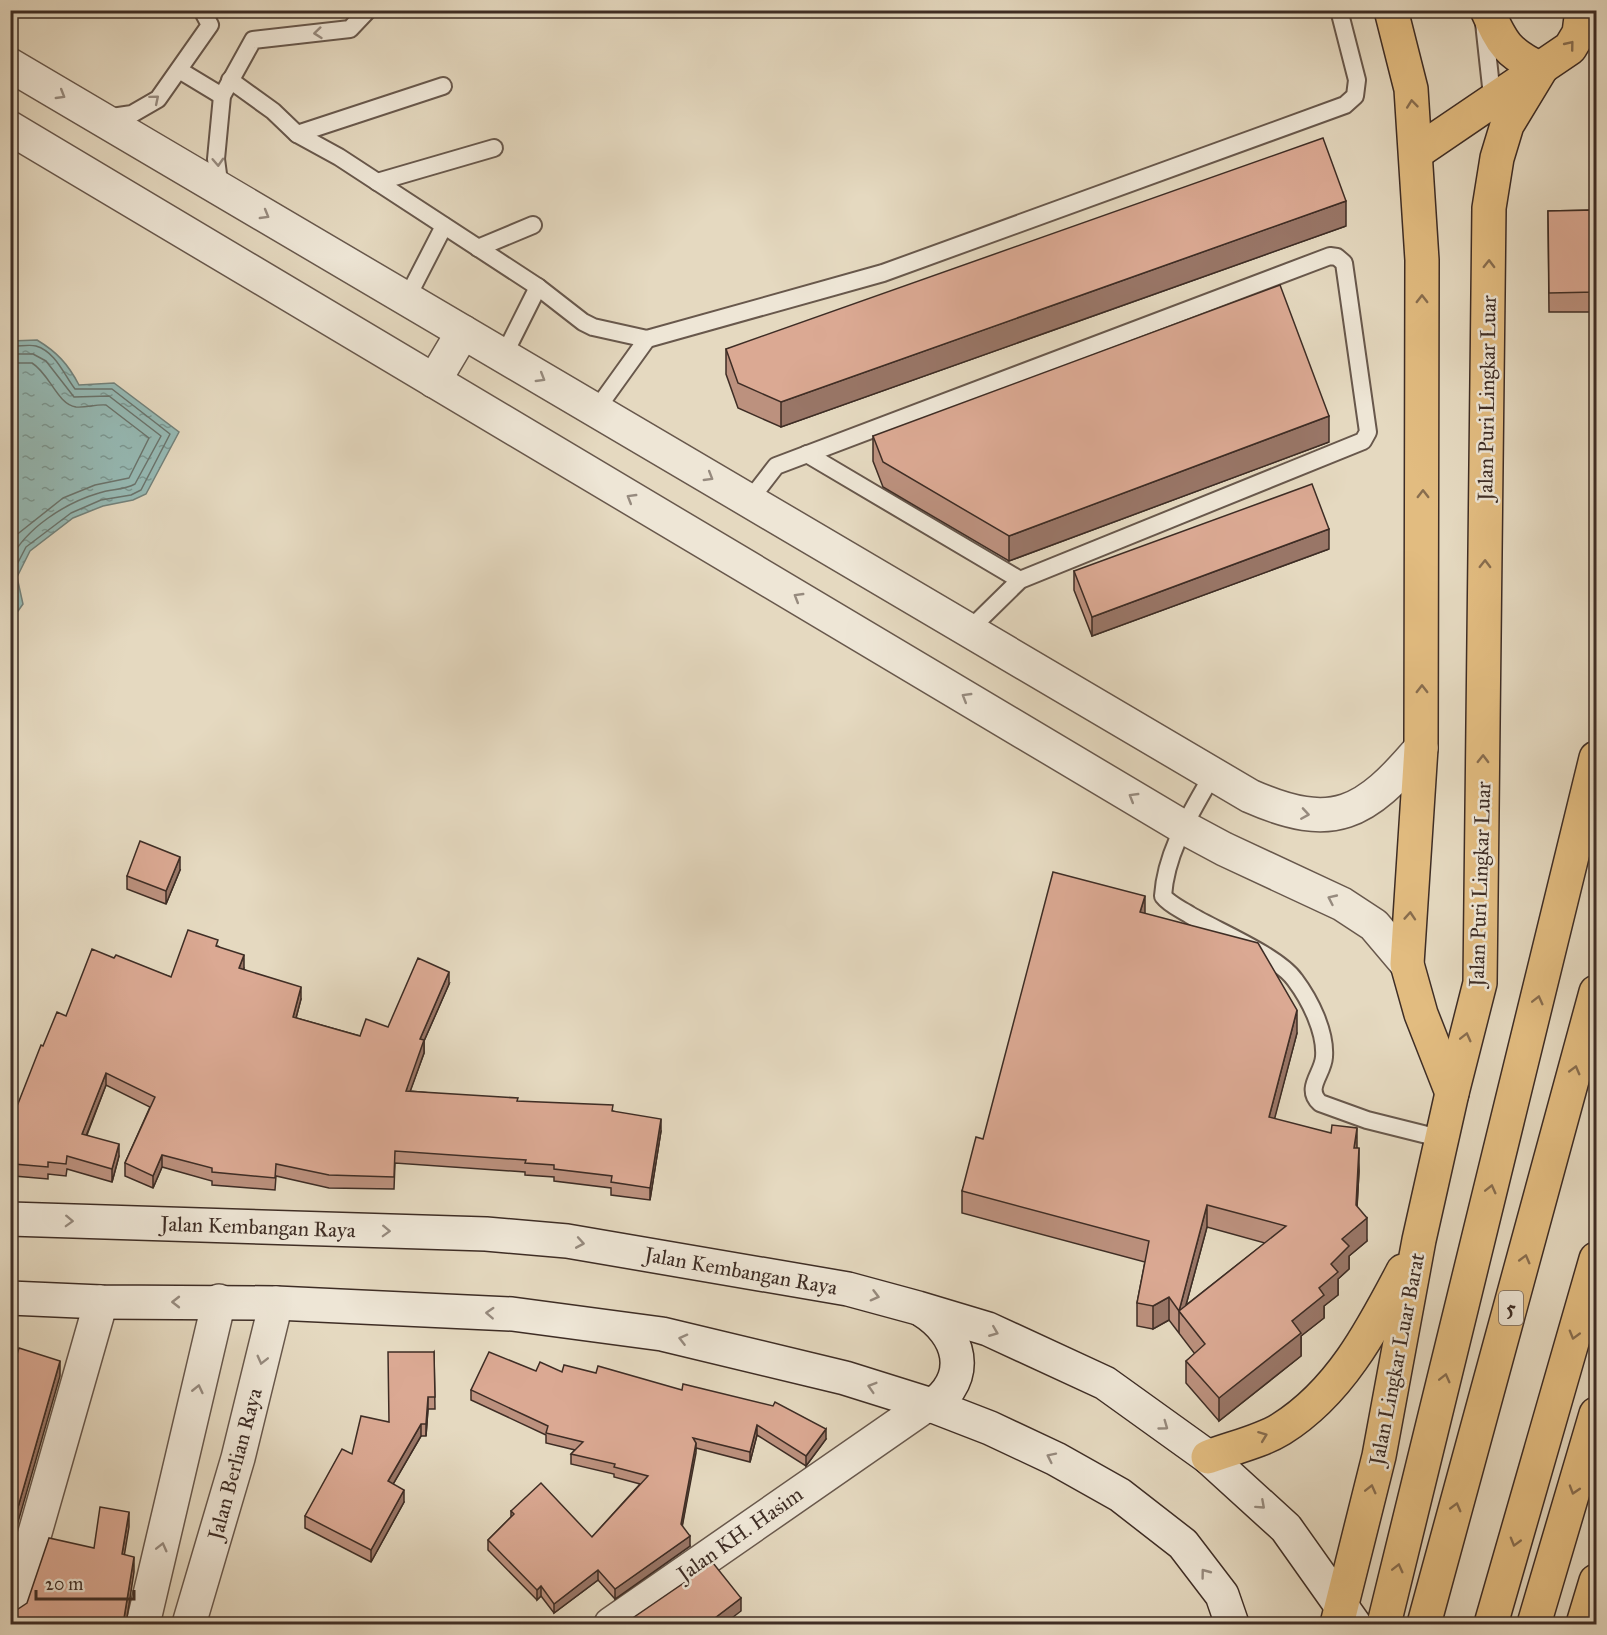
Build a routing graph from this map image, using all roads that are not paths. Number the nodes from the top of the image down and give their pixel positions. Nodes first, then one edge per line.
1 (202, 10) edge
2 (368, 10) edge
3 (1339, 10) edge
4 (1391, 10) edge
5 (1485, 10) edge
6 (1581, 10) edge
7 (10, 65) edge
8 (1541, 69) junction
9 (179, 70) junction
10 (230, 80) junction
11 (442, 86) dead end
12 (222, 96) junction
13 (1493, 101) junction
14 (101, 119) junction
15 (10, 128) edge
16 (297, 134) junction
17 (494, 147) dead end
18 (1417, 152) junction
19 (1497, 159) junction
20 (377, 182) junction
21 (220, 189) junction
22 (533, 225) dead end
23 (444, 226) junction
24 (478, 248) junction
25 (538, 287) junction
26 (407, 298) junction
27 (463, 332) junction
28 (647, 339) junction
29 (504, 356) junction
30 (434, 381) junction
31 (596, 410) junction
32 (807, 454) junction
33 (748, 501) junction
34 (1020, 579) junction
35 (969, 630) junction
36 (1421, 747) junction
37 (1596, 758) edge
38 (1213, 774) junction
39 (1183, 827) junction
40 (1407, 964) junction
41 (1596, 992) edge
42 (1452, 1093) junction
43 (1443, 1139) junction
44 (10, 1219) edge
45 (1419, 1240) junction
46 (1596, 1258) edge
47 (10, 1298) edge
48 (219, 1301) junction
49 (100, 1302) junction
50 (276, 1303) junction
51 (918, 1308) junction
52 (930, 1405) junction
53 (1596, 1414) edge
54 (1208, 1457) junction
55 (1596, 1581) edge
56 (14, 1606) edge
57 (1344, 1619) edge
58 (143, 1624) edge
59 (189, 1624) edge
60 (611, 1624) edge
61 (1232, 1624) edge
62 (1384, 1624) edge
63 (1424, 1624) edge
64 (1491, 1624) edge
65 (1534, 1624) edge
66 (1583, 1624) edge

1 - 9 lane
2 -> 10 lane
3 - 28 lane
18 -> 4 main road
5 - 8 main road
5 - 13 lane
8 -> 6 main road
7 -> 14 street
8 - 13 main road
8 - 19 main road, Jalan Puri Lingkar Luar
9 - 12 lane
14 -> 9 lane
10 - 12 lane
10 - 16 lane
11 - 16 lane
12 -> 21 lane
13 - 18 main road
13 - 19 lane
14 - 21 street
15 - 30 street
16 - 20 lane
17 - 20 lane
36 -> 18 main road
42 -> 19 main road, Jalan Puri Lingkar Luar
20 - 23 lane
21 -> 26 street
22 - 24 lane
23 - 24 lane
23 - 26 lane
24 - 25 lane
25 - 28 lane
25 - 29 lane
26 - 27 street
27 - 29 street
27 - 30 street
28 - 31 lane
29 -> 31 street
39 -> 30 street
31 -> 33 street
32 - 33 lane
32 - 34 lane
32 - 34 lane
33 - 35 street
34 - 35 lane
35 - 38 street
38 -> 36 street
40 -> 36 main road
62 -> 37 main road
38 - 39 lane
40 -> 39 street
39 - 43 lane
40 - 42 main road
63 -> 41 main road, 5
42 - 43 main road, Jalan Lingkar Luar Barat
43 - 45 main road, Jalan Lingkar Luar Barat
44 -> 51 street, Jalan Kembangan Raya
54 -> 45 main road
57 -> 45 main road, Jalan Lingkar Luar Barat
46 -> 64 main road
47 - 49 street
48 -> 49 street
48 - 50 street
58 -> 48 street
49 - 56 street
52 -> 50 street
50 -> 59 street, Jalan Berlian Raya
51 - 52 street, Jalan KH. Hasim
51 -> 54 street, Jalan Kembangan Raya
52 - 60 street, Jalan KH. Hasim
61 -> 52 street
53 -> 65 main road
54 -> 57 street, Jalan Kembangan Raya
55 - 66 main road

